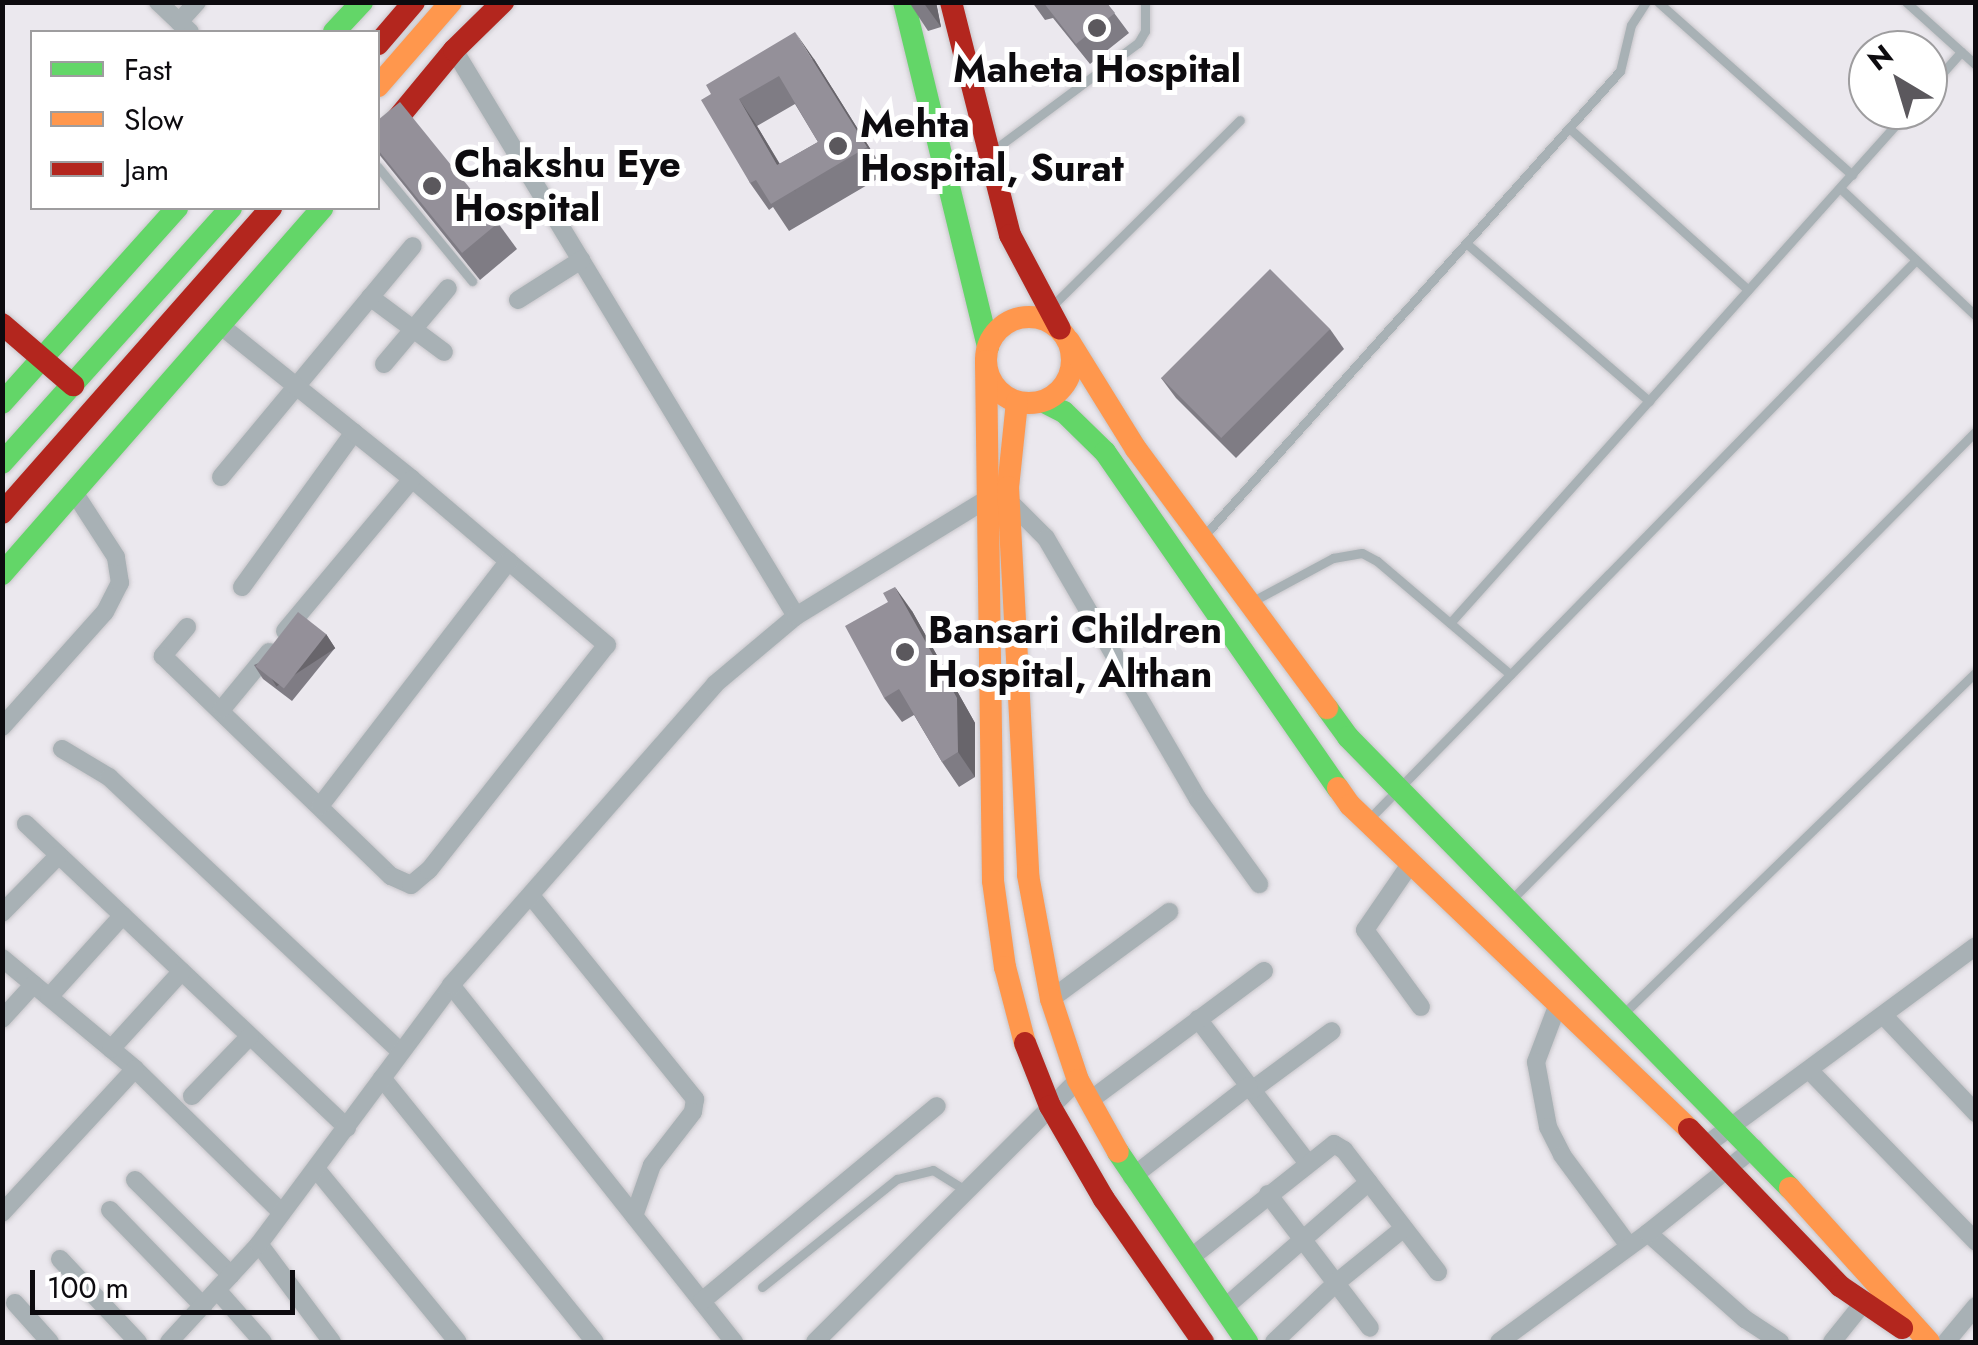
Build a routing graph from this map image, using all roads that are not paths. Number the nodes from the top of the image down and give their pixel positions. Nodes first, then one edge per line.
1 (158, 2) edge
2 (196, 2) edge
3 (362, 2) edge
4 (414, 2) edge
5 (452, 2) edge
6 (504, 2) edge
7 (904, 2) edge
8 (951, 2) edge
9 (1145, 2) edge
10 (1646, 2) edge
11 (1658, 2) edge
12 (1906, 2) edge
13 (184, 27) edge
14 (336, 30) edge
15 (380, 42) edge
16 (454, 50) junction
17 (1961, 52) junction
18 (1976, 65) edge
19 (1948, 67) edge
20 (380, 84) edge
21 (1240, 120) dead end
22 (1569, 128) junction
23 (1891, 130) edge
24 (380, 140) edge
25 (989, 154) junction
26 (380, 169) edge
27 (1852, 175) junction
28 (1840, 188) junction
29 (175, 210) edge
30 (229, 210) edge
31 (269, 210) edge
32 (320, 210) edge
33 (1466, 243) junction
34 (413, 246) dead end
35 (581, 260) junction
36 (1916, 260) junction
37 (472, 280) dead end
38 (448, 288) dead end
39 (1748, 290) junction
40 (370, 297) junction
41 (518, 300) dead end
42 (1976, 316) edge
43 (2, 324) edge
44 (1059, 326) junction
45 (222, 327) junction
46 (413, 328) junction
47 (444, 352) dead end
48 (987, 354) junction
49 (43, 360) junction
50 (384, 364) dead end
51 (294, 384) junction
52 (73, 385) junction
53 (5, 394) edge
54 (1648, 401) junction
55 (1016, 402) junction
56 (1044, 402) junction
57 (98, 406) junction
58 (40, 420) junction
59 (127, 429) junction
60 (1976, 431) edge
61 (354, 432) junction
62 (65, 441) junction
63 (2, 463) edge
64 (97, 466) junction
65 (221, 477) dead end
66 (412, 479) junction
67 (74, 492) junction
68 (1001, 496) junction
69 (2, 514) edge
70 (1202, 539) junction
71 (509, 561) junction
72 (2, 574) edge
73 (242, 587) dead end
74 (1249, 604) junction
75 (796, 616) junction
76 (1450, 623) junction
77 (187, 627) dead end
78 (1976, 672) edge
79 (1510, 674) junction
80 (222, 709) junction
81 (2, 726) edge
82 (62, 748) dead end
83 (1395, 789) junction
84 (320, 806) junction
85 (1368, 821) junction
86 (26, 824) dead end
87 (59, 855) junction
88 (1411, 863) junction
89 (1259, 884) dead end
90 (532, 897) junction
91 (1508, 903) junction
92 (2, 912) edge
93 (1169, 912) dead end
94 (123, 915) junction
95 (1976, 946) edge
96 (2, 958) edge
97 (182, 971) junction
98 (1264, 971) dead end
99 (34, 984) junction
100 (452, 985) junction
101 (49, 997) junction
102 (1051, 999) junction
103 (1558, 1004) junction
104 (1421, 1007) dead end
105 (1621, 1016) junction
106 (1884, 1016) junction
107 (2, 1019) edge
108 (1198, 1019) junction
109 (1332, 1031) dead end
110 (250, 1036) junction
111 (111, 1049) junction
112 (400, 1051) junction
113 (135, 1069) junction
114 (1809, 1070) junction
115 (382, 1078) junction
116 (1250, 1088) junction
117 (1084, 1090) junction
118 (192, 1096) dead end
119 (937, 1106) dead end
120 (1050, 1106) junction
121 (1976, 1113) edge
122 (1732, 1126) junction
123 (348, 1128) junction
124 (1706, 1145) junction
125 (1754, 1148) junction
126 (1307, 1162) junction
127 (1728, 1166) junction
128 (317, 1170) junction
129 (1132, 1178) junction
130 (135, 1180) dead end
131 (1369, 1182) junction
132 (968, 1193) junction
133 (1268, 1194) junction
134 (110, 1210) dead end
135 (280, 1212) junction
136 (2, 1213) edge
137 (634, 1216) junction
138 (1404, 1228) junction
139 (1648, 1234) junction
140 (1301, 1237) junction
141 (1976, 1242) edge
142 (259, 1244) junction
143 (1629, 1246) junction
144 (60, 1259) dead end
145 (1189, 1259) junction
146 (1438, 1272) dead end
147 (231, 1275) junction
148 (1336, 1283) junction
149 (762, 1286) dead end
150 (217, 1290) junction
151 (702, 1301) junction
152 (1864, 1302) junction
153 (15, 1303) dead end
154 (203, 1306) junction
155 (1976, 1306) edge
156 (1224, 1308) junction
157 (1370, 1328) dead end
158 (50, 1342) edge
159 (138, 1342) edge
160 (170, 1342) edge
161 (263, 1342) edge
162 (332, 1342) edge
163 (458, 1342) edge
164 (595, 1342) edge
165 (734, 1342) edge
166 (815, 1342) edge
167 (1203, 1342) edge
168 (1247, 1342) edge
169 (1274, 1342) edge
170 (1499, 1342) edge
171 (1780, 1342) edge
172 (1832, 1342) edge
173 (1926, 1342) edge
174 (1946, 1342) edge

1 - 13 street
2 - 13 street
3 - 14 main road
4 - 15 main road
5 - 20 main road
6 - 16 main road
7 - 48 main road
8 - 25 main road
9 - 25 lane
10 - 22 lane
11 - 27 lane
12 - 17 lane
16 - 24 main road
16 - 35 street
17 - 18 lane
17 - 19 lane
21 - 44 lane
22 - 33 lane
22 - 39 lane
23 - 27 lane
25 - 44 main road
26 - 37 lane
27 - 28 lane
28 - 36 lane
28 - 39 lane
29 - 49 main road
30 - 52 main road
31 - 57 main road
32 - 45 main road
33 - 54 lane
33 - 70 lane
34 - 40 street
35 - 41 street
35 - 75 street
36 - 42 lane
36 - 79 lane
38 - 46 street
39 - 54 lane
40 - 46 street
40 - 51 street
43 - 49 main road
44 - 48 main road
44 - 56 main road
44 - 70 main road
45 - 51 street
45 - 59 main road
46 - 47 street
46 - 50 street
48 - 55 main road
48 - 68 main road
49 - 52 main road
49 - 53 main road
51 - 61 street
51 - 65 street
52 - 58 main road
53 - 58 main road
54 - 76 lane
55 - 56 main road
55 - 68 main road
56 - 85 main road
57 - 59 main road
57 - 62 main road
58 - 63 main road
59 - 64 main road
60 - 91 lane
61 - 66 street
61 - 73 street
62 - 64 main road
62 - 69 main road
64 - 67 main road
66 - 71 street
66 - 80 street
67 - 72 main road
67 - 81 street
68 - 75 street
68 - 89 street
68 - 102 main road
68 - 120 main road
70 - 74 main road
71 - 84 street
71 - 84 street
74 - 76 lane
74 - 83 main road
75 - 90 street
76 - 79 lane
77 - 80 street
78 - 105 lane
79 - 83 lane
80 - 84 street
82 - 112 street
83 - 85 lane
83 - 91 main road
85 - 88 main road
86 - 87 street
87 - 92 street
87 - 94 street
88 - 103 main road
88 - 104 street
90 - 100 street
90 - 137 street
91 - 105 main road
93 - 102 street
94 - 97 street
94 - 101 street
95 - 106 street
96 - 99 street
97 - 110 street
97 - 111 street
98 - 108 street
99 - 101 street
99 - 107 street
100 - 112 street
100 - 137 street
101 - 111 street
102 - 117 main road
103 - 124 main road
103 - 143 street
105 - 122 main road
106 - 114 street
106 - 121 street
108 - 116 street
108 - 117 street
109 - 116 street
110 - 118 street
110 - 123 street
111 - 113 street
112 - 115 street
113 - 135 street
113 - 136 street
114 - 122 street
114 - 141 street
115 - 123 street
115 - 164 street
116 - 126 street
116 - 129 street
117 - 120 street
117 - 129 main road
119 - 151 street
120 - 132 street
120 - 167 main road
122 - 124 street
122 - 125 main road
123 - 128 street
124 - 127 main road
125 - 127 street
125 - 173 main road
126 - 131 street
126 - 133 street
127 - 139 street
127 - 152 main road
128 - 135 street
128 - 163 street
129 - 145 main road
130 - 147 street
131 - 138 street
131 - 140 street
132 - 149 lane
132 - 166 street
133 - 140 street
133 - 145 street
134 - 154 street
135 - 142 street
137 - 151 street
138 - 146 street
138 - 148 street
139 - 143 street
139 - 171 street
140 - 148 street
140 - 156 street
142 - 147 street
142 - 162 street
143 - 170 street
144 - 159 street
145 - 156 main road
147 - 150 street
148 - 157 street
148 - 169 street
150 - 154 street
150 - 161 street
151 - 165 street
152 - 172 street
152 - 173 main road
153 - 158 street
154 - 160 street
155 - 174 street
156 - 168 main road

